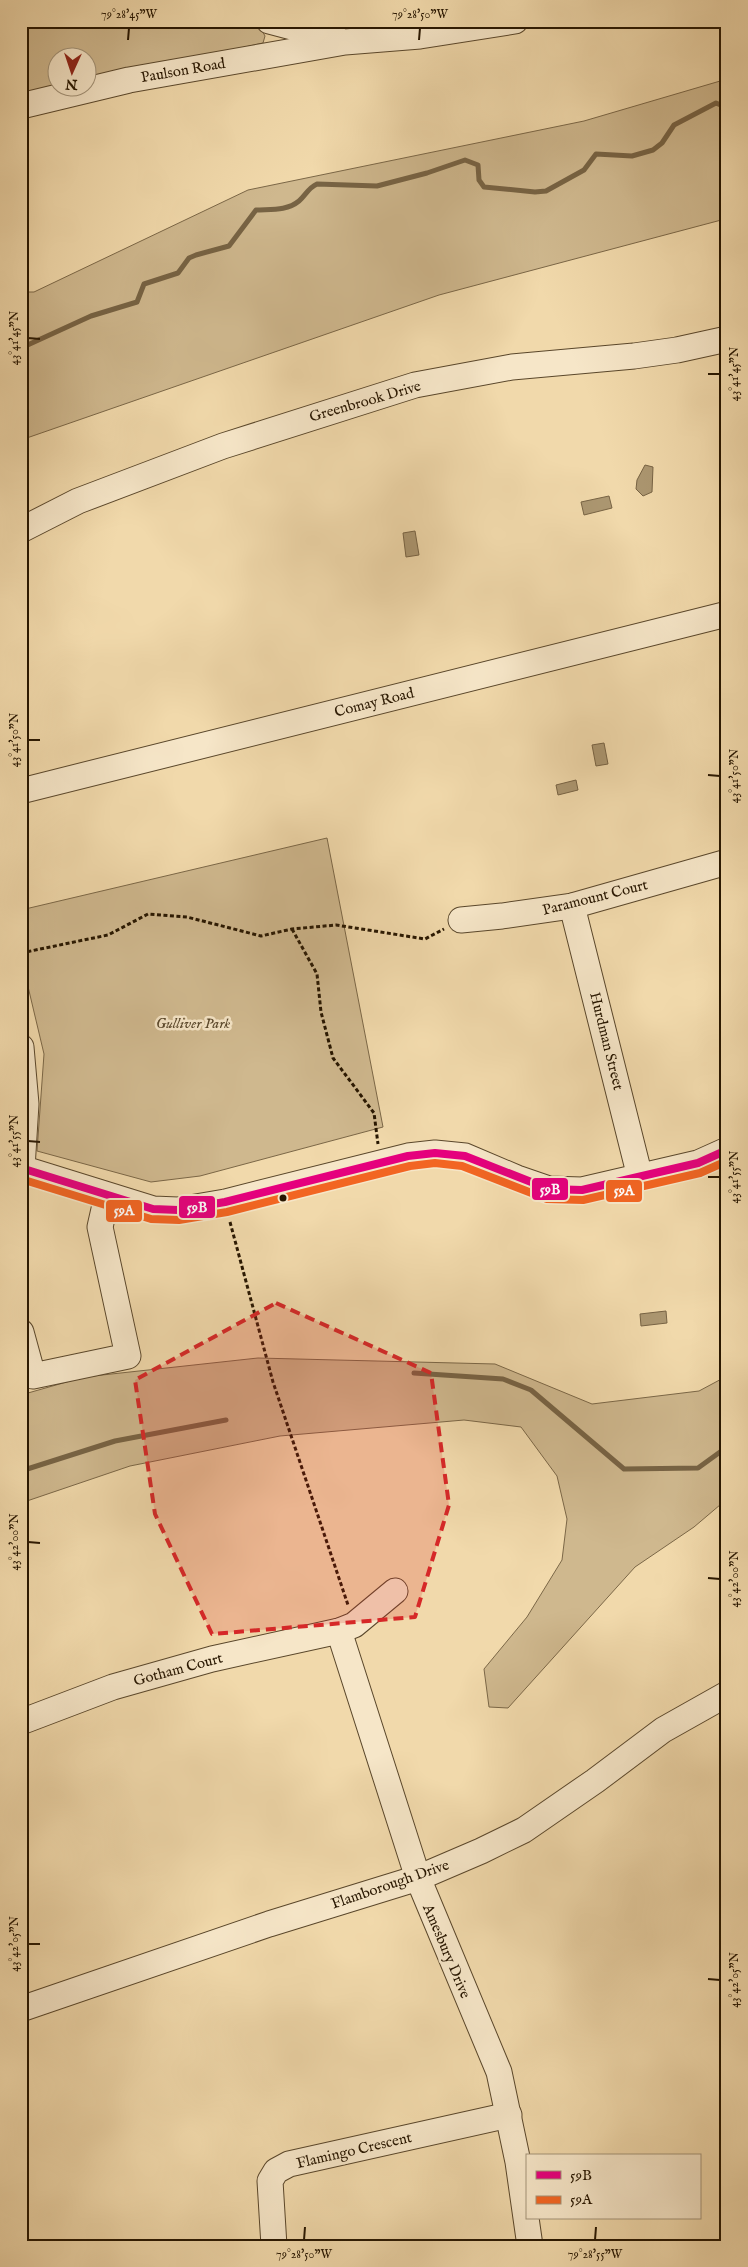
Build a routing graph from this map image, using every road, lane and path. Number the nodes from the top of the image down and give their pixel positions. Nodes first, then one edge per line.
1 (269, 21) edge
2 (515, 21) edge
3 (345, 42) junction
4 (21, 106) edge
5 (727, 339) edge
6 (21, 530) edge
7 (727, 614) edge
8 (21, 791) edge
9 (727, 862) edge
10 (572, 906) junction
11 (461, 920) joint
12 (292, 929) junction
13 (21, 953) edge
14 (21, 1047) edge
15 (378, 1149) dead end
16 (727, 1150) edge
17 (21, 1168) edge
18 (640, 1177) junction
19 (106, 1196) junction
20 (229, 1216) dead end
21 (21, 1332) edge
22 (395, 1591) dead end
23 (347, 1628) junction
24 (727, 1694) edge
25 (21, 1722) edge
26 (418, 1878) junction
27 (21, 2009) edge
28 (509, 2114) junction
29 (526, 2218) edge
30 (526, 2220) edge
31 (274, 2246) edge
32 (530, 2246) edge

1 - 3 street, Paulson Road
2 - 3 street, Paulson Road
3 - 4 street, Paulson Road
5 - 6 street, Greenbrook Drive
7 - 8 street, Comay Road
9 - 10 street, Paramount Court
10 - 11 street, Paramount Court
10 - 18 street, Hurdman Street
11 - 12 path
12 - 13 path
12 - 15 path
14 - 17 street
16 - 18 street
17 - 19 street
18 - 19 street
19 - 21 street
20 - 23 path
22 - 23 street
23 - 25 street, Gotham Court
23 - 26 street, Amesbury Drive
24 - 26 street, Flamborough Drive
26 - 27 street, Flamborough Drive
26 - 28 street, Amesbury Drive
28 - 29 street, Amesbury Drive
28 - 31 street, Flamingo Crescent
30 - 32 street, Amesbury Drive

